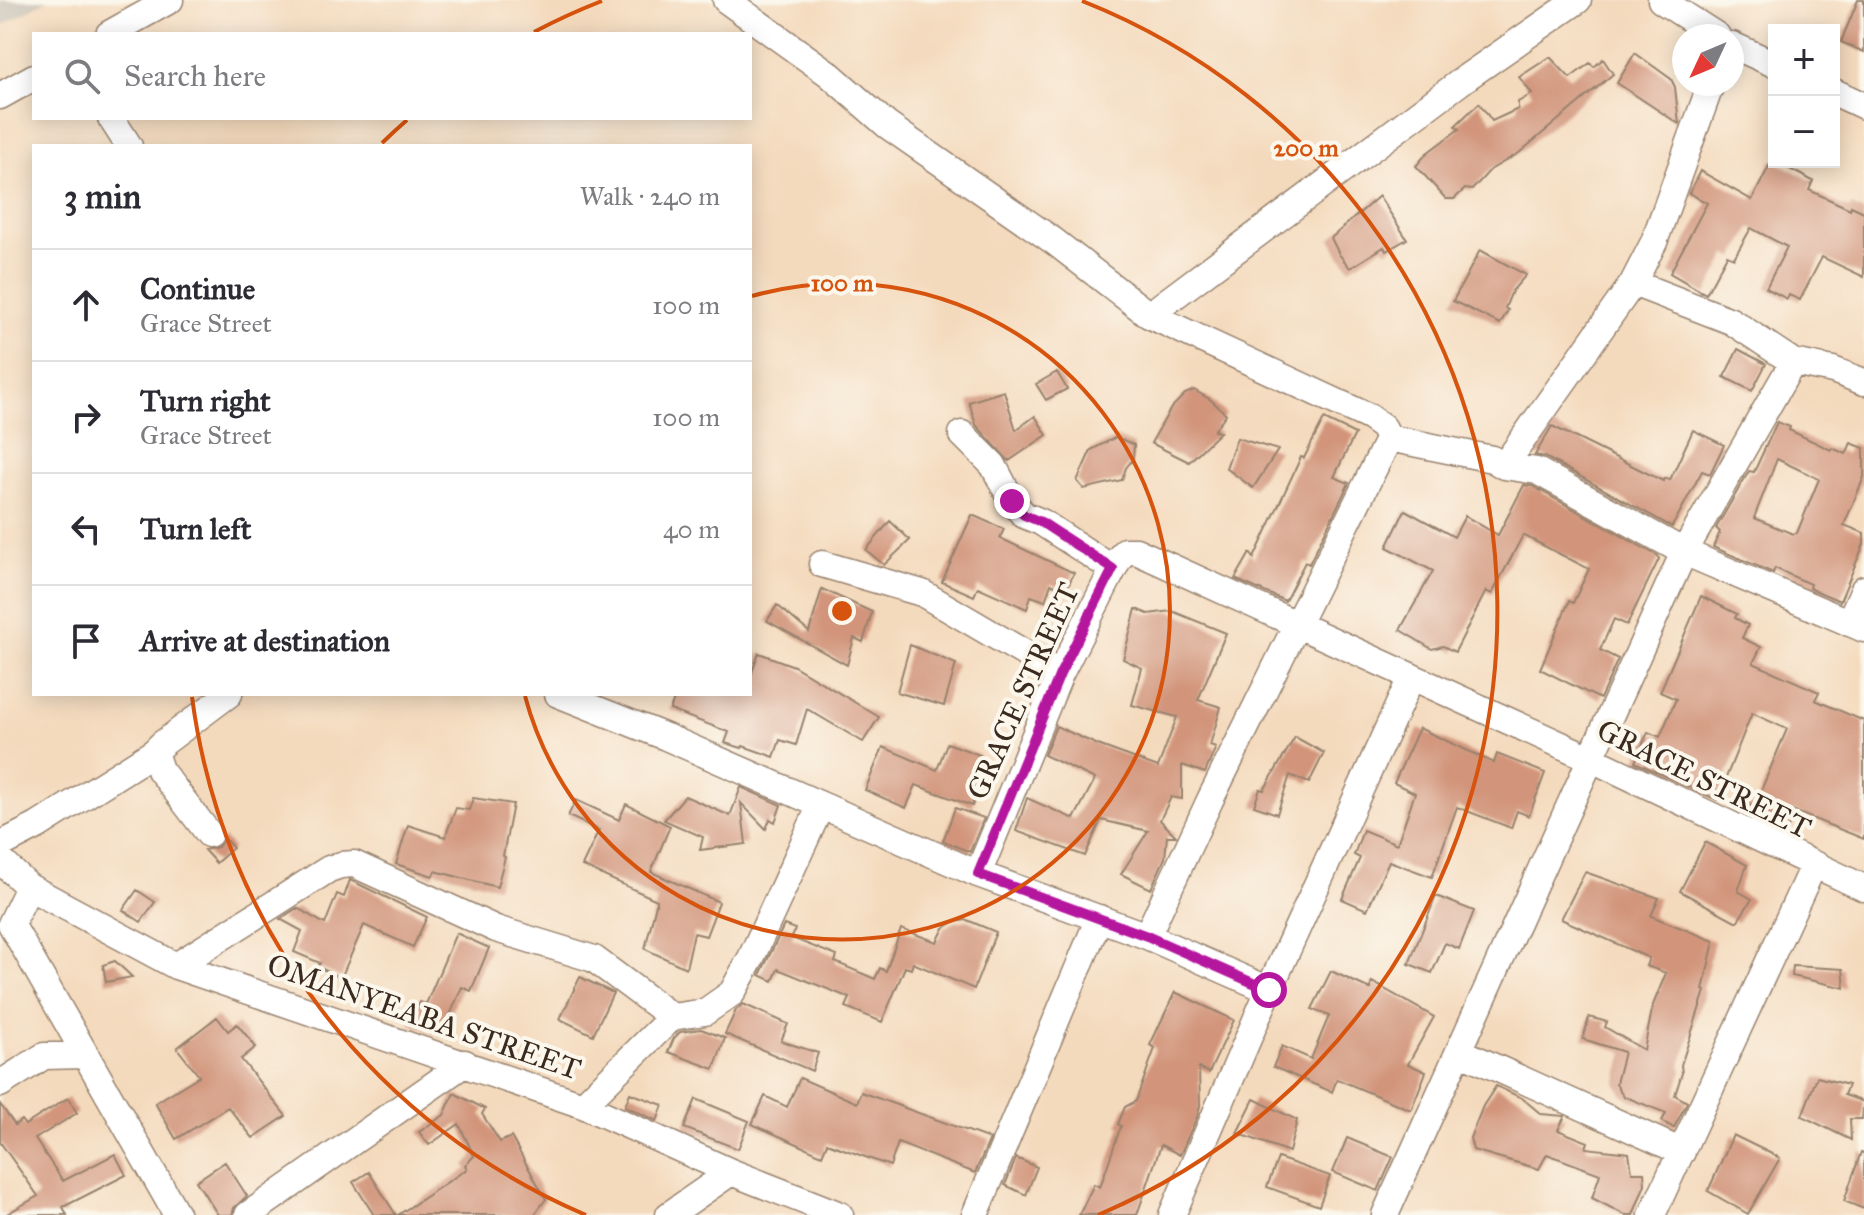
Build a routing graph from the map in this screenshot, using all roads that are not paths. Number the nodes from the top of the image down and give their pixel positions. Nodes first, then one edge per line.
1 (170, 0) edge
2 (726, 0) edge
3 (1578, 0) edge
4 (1661, 0) edge
5 (1698, 24) edge
6 (113, 32) edge
7 (1744, 50) edge
8 (1768, 61) edge
9 (32, 78) edge
10 (1840, 95) edge
11 (0, 96) edge
12 (1707, 96) edge
13 (1864, 106) edge
14 (112, 120) edge
15 (128, 144) edge
16 (1633, 283) junction
17 (1149, 315) junction
18 (1793, 362) junction
19 (1864, 382) edge
20 (962, 434) dead end
21 (1389, 438) junction
22 (1504, 466) junction
23 (1684, 552) junction
24 (822, 564) dead end
25 (1113, 569) junction
26 (1864, 589) edge
27 (1296, 626) junction
28 (1857, 626) edge
29 (1060, 674) junction
30 (1411, 678) junction
31 (226, 696) edge
32 (563, 696) edge
33 (154, 752) junction
34 (1592, 759) junction
35 (821, 805) junction
36 (209, 834) dead end
37 (0, 845) edge
38 (0, 860) edge
39 (1813, 866) junction
40 (978, 874) junction
41 (29, 887) junction
42 (1864, 888) edge
43 (1099, 918) junction
44 (6, 935) edge
45 (1147, 936) junction
46 (176, 966) junction
47 (1269, 990) junction
48 (672, 1017) junction
49 (1459, 1051) junction
50 (86, 1055) junction
51 (465, 1063) junction
52 (0, 1084) edge
53 (583, 1105) junction
54 (1682, 1152) junction
55 (731, 1172) junction
56 (177, 1215) edge
57 (248, 1215) edge
58 (669, 1215) edge
59 (840, 1215) edge
60 (975, 1215) edge
61 (1172, 1215) edge
62 (1385, 1215) edge
63 (1652, 1215) edge

1 - 6 street
2 - 17 street
3 - 17 street
4 - 5 street
7 - 8 street
9 - 11 street
10 - 13 street
12 - 16 street
14 - 15 street
16 - 18 street
16 - 22 street
17 - 21 street
18 - 19 street
18 - 23 street
20 - 25 street
21 - 22 street
21 - 27 street
22 - 23 street
23 - 28 street
23 - 34 street
24 - 29 street
25 - 27 street, GRACE STREET
25 - 29 street, GRACE STREET
26 - 28 street
27 - 30 street, GRACE STREET
27 - 45 street
29 - 40 street, GRACE STREET
30 - 34 street, GRACE STREET
30 - 47 street
31 - 33 street
32 - 35 street
33 - 36 street
33 - 37 street
34 - 39 street, GRACE STREET
34 - 49 street
35 - 40 street
35 - 48 street
38 - 41 street, OMANYEABA STREET
39 - 42 street, GRACE STREET
39 - 54 street
40 - 43 street
41 - 44 street
41 - 46 street, OMANYEABA STREET
43 - 45 street
43 - 60 street
44 - 50 street
45 - 47 street
46 - 48 street
46 - 51 street, OMANYEABA STREET
47 - 61 street
48 - 53 street
49 - 54 street
49 - 62 street
50 - 52 street
50 - 56 street
51 - 53 street, OMANYEABA STREET
51 - 57 street
53 - 55 street, OMANYEABA STREET
54 - 63 street
55 - 58 street
55 - 59 street, OMANYEABA STREET

